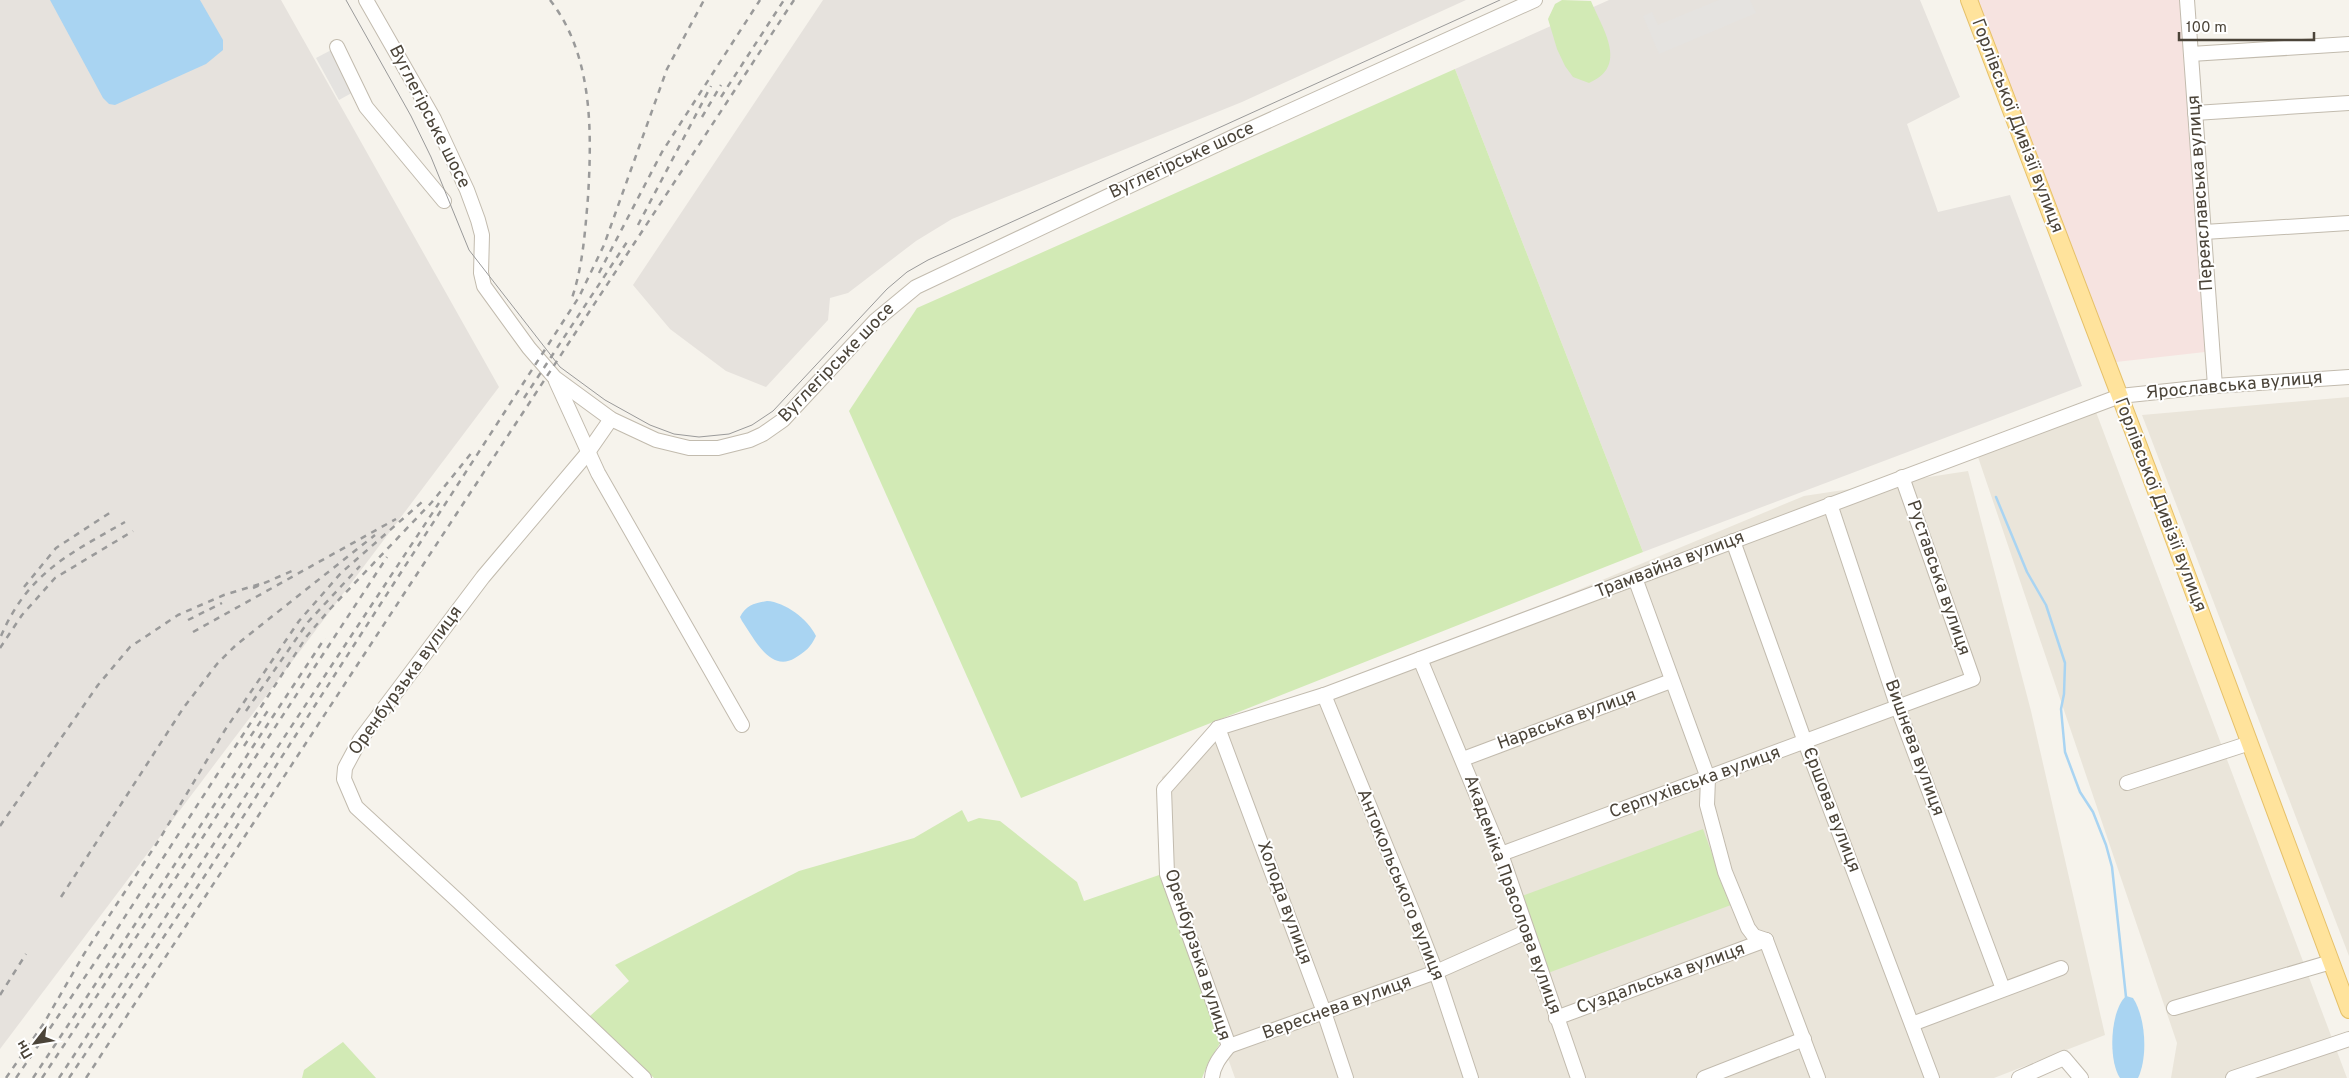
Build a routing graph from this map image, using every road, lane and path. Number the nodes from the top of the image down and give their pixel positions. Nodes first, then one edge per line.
1 (366, 0) edge
2 (1535, 0) edge
3 (1970, 0) edge
4 (2187, 0) edge
5 (2349, 44) edge
6 (337, 46) dead end
7 (2191, 54) junction
8 (2349, 103) edge
9 (2195, 113) junction
10 (444, 201) dead end
11 (2349, 223) edge
12 (2204, 232) junction
13 (2349, 377) edge
14 (554, 378) junction
15 (2215, 386) junction
16 (2120, 396) junction
17 (611, 419) junction
18 (588, 453) junction
19 (1902, 477) junction
20 (1830, 504) junction
21 (1733, 541) junction
22 (1635, 578) junction
23 (1420, 658) junction
24 (1974, 679) joint
25 (1671, 681) junction
26 (1324, 695) junction
27 (1898, 708) junction
28 (742, 725) dead end
29 (1218, 728) junction
30 (1806, 742) junction
31 (2250, 743) junction
32 (1463, 759) junction
33 (1708, 778) junction
34 (2127, 783) dead end
35 (1501, 854) junction
36 (1526, 932) junction
37 (1766, 940) junction
38 (2331, 962) junction
39 (2061, 968) dead end
40 (1436, 972) junction
41 (2003, 989) junction
42 (2174, 1008) dead end
43 (2349, 1010) edge
44 (1324, 1012) junction
45 (1556, 1018) junction
46 (1912, 1024) junction
47 (1804, 1039) junction
48 (2349, 1039) edge
49 (1229, 1046) junction
50 (644, 1078) edge
51 (1212, 1078) edge
52 (1346, 1078) edge
53 (1471, 1078) edge
54 (1578, 1078) edge
55 (1704, 1078) edge
56 (1818, 1078) edge
57 (1932, 1078) edge
58 (2019, 1078) edge
59 (2081, 1078) edge
60 (2233, 1078) edge

1 - 14 street, Вуглегірське шосе
2 - 17 street, Вуглегірське шосе
3 - 16 main road, Горлівської Дивізії вулиця
4 - 7 street, Переяславська вулиця
5 - 7 street
6 - 10 street
7 - 9 street, Переяславська вулиця
8 - 9 street
9 - 12 street, Переяславська вулиця
11 - 12 street
12 - 15 street, Переяславська вулиця
13 - 15 street, Ярославська вулиця
14 - 17 street, Вуглегірське шосе
14 - 18 street
15 - 16 street, Ярославська вулиця
16 - 19 street, Трамвайна вулиця
16 - 31 main road, Горлівської Дивізії вулиця
17 - 18 street, Оренбурзька вулиця
18 - 28 street
18 - 50 street, Оренбурзька вулиця
19 - 20 street, Трамвайна вулиця
19 - 24 street, Руставська вулиця
20 - 21 street, Трамвайна вулиця
20 - 27 street, Вишнева вулиця
21 - 22 street, Трамвайна вулиця
21 - 30 street, Єршова вулиця
22 - 23 street, Трамвайна вулиця
22 - 25 street
23 - 26 street, Трамвайна вулиця
23 - 32 street, Академіка Прасолова вулиця
24 - 27 street, Серпухівська вулиця
25 - 32 street, Нарвська вулиця
25 - 33 street
26 - 29 street, Трамвайна вулиця
26 - 40 street, Антокольського вулиця
27 - 30 street, Серпухівська вулиця
27 - 41 street, Вишнева вулиця
29 - 44 street, Холода вулиця
29 - 49 street, Оренбурзька вулиця
30 - 33 street, Серпухівська вулиця
30 - 46 street, Єршова вулиця
31 - 34 street
31 - 38 main road, Горлівської Дивізії вулиця
32 - 35 street, Академіка Прасолова вулиця
33 - 35 street, Серпухівська вулиця
33 - 37 street
35 - 36 street, Академіка Прасолова вулиця
36 - 40 street, Вереснева вулиця
36 - 45 street, Академіка Прасолова вулиця
37 - 45 street, Суздальська вулиця
37 - 47 street
38 - 42 street
38 - 43 main road, Горлівської Дивізії вулиця
39 - 41 street
40 - 44 street, Вереснева вулиця
40 - 53 street, Антокольського вулиця
41 - 46 street
44 - 49 street, Вереснева вулиця
44 - 52 street, Холода вулиця
45 - 54 street, Академіка Прасолова вулиця
46 - 57 street, Єршова вулиця
47 - 55 street
47 - 56 street
48 - 60 street
49 - 51 street, Оренбурзька вулиця
58 - 59 street

